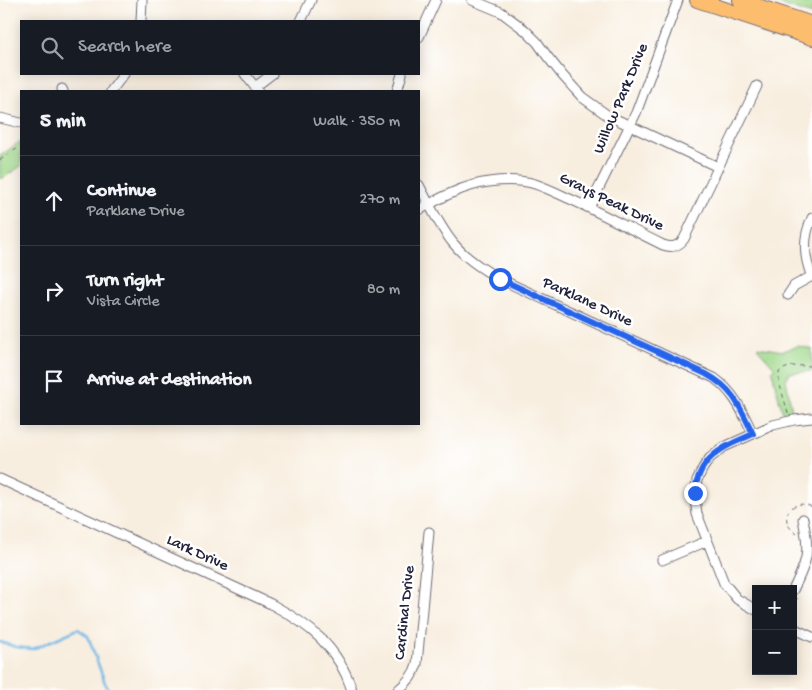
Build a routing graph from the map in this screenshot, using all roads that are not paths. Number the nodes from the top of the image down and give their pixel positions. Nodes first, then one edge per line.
1 (142, 0) edge
2 (311, 0) edge
3 (436, 0) edge
4 (472, 0) edge
5 (678, 0) edge
6 (697, 0) edge
7 (740, 0) edge
8 (141, 20) edge
9 (301, 20) edge
10 (812, 24) edge
11 (420, 35) edge
12 (812, 38) edge
13 (123, 75) edge
14 (246, 75) edge
15 (271, 75) edge
16 (402, 75) edge
17 (757, 86) dead end
18 (257, 89) edge
19 (111, 90) edge
20 (397, 90) edge
21 (0, 118) edge
22 (20, 123) edge
23 (629, 126) junction
24 (718, 167) junction
25 (420, 187) edge
26 (429, 204) junction
27 (589, 208) junction
28 (420, 209) edge
29 (812, 218) edge
30 (812, 277) edge
31 (788, 295) dead end
32 (812, 418) edge
33 (753, 434) junction
34 (0, 480) edge
35 (803, 519) dead end
36 (429, 532) dead end
37 (707, 541) junction
38 (662, 560) dead end
39 (796, 585) edge
40 (752, 608) edge
41 (797, 630) edge
42 (812, 637) edge
43 (352, 690) edge
44 (398, 690) edge

1 - 8 street
2 - 9 street
3 - 11 street
4 - 23 street
5 - 23 street, Willow Park Drive
6 - 12 main road
7 - 10 main road
13 - 19 street
14 - 18 street
15 - 18 street
16 - 20 street
17 - 24 street, Grays Peak Drive
21 - 22 street
23 - 24 street
23 - 27 street, Willow Park Drive
24 - 27 street, Grays Peak Drive
25 - 26 street, Parklane Drive
26 - 27 street, Grays Peak Drive
26 - 28 street, Grays Peak Drive
26 - 33 street, Parklane Drive
29 - 30 street
30 - 31 street
32 - 33 street
33 - 37 street
34 - 43 street, Lark Drive
35 - 39 street
36 - 44 street, Cardinal Drive
37 - 38 street
37 - 40 street
41 - 42 street

